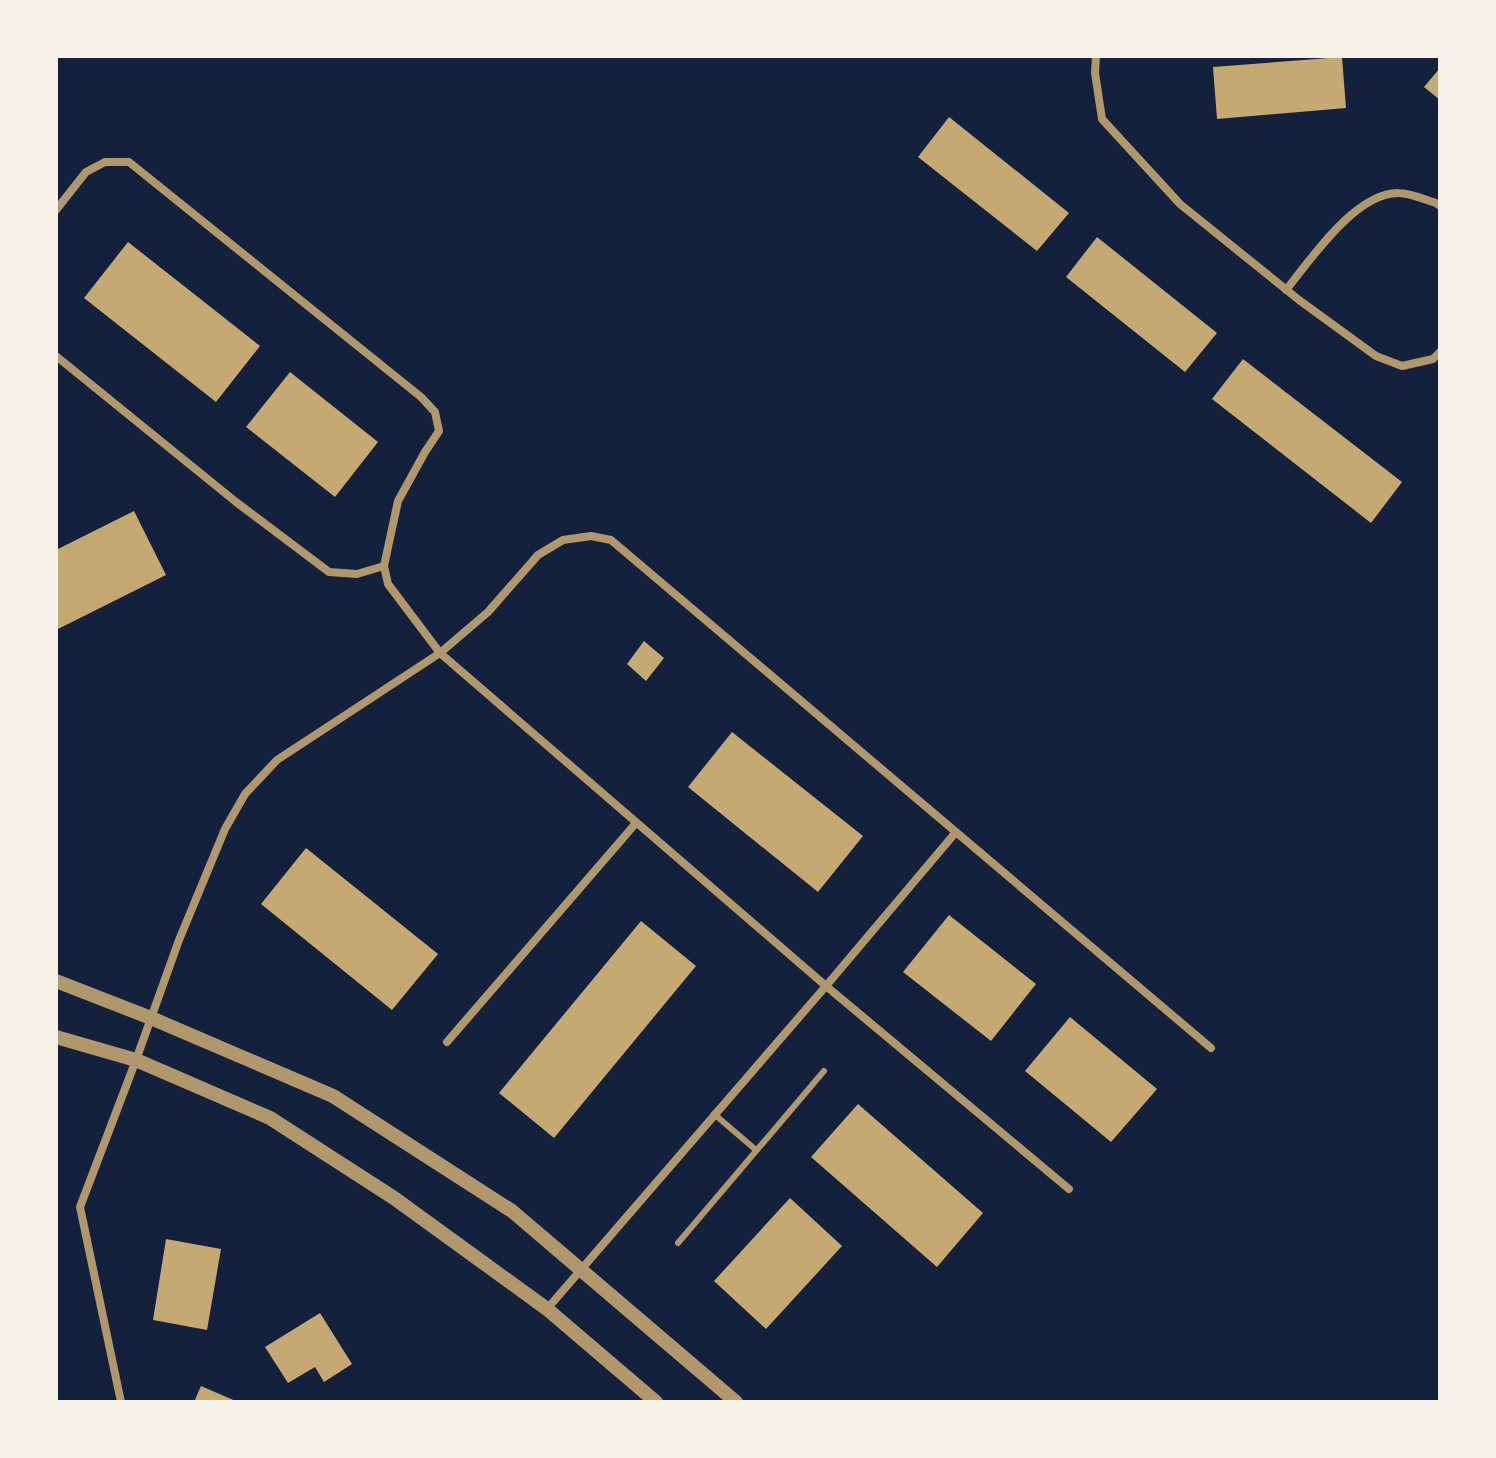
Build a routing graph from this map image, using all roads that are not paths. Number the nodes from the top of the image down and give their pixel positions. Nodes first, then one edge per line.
1 (1096, 56) edge
2 (1440, 206) edge
3 (56, 210) edge
4 (1286, 290) junction
5 (1440, 352) edge
6 (56, 356) edge
7 (384, 566) junction
8 (440, 653) junction
9 (636, 823) junction
10 (956, 832) junction
11 (56, 981) edge
12 (826, 986) junction
13 (151, 1018) junction
14 (56, 1037) edge
15 (447, 1042) dead end
16 (1211, 1048) dead end
17 (136, 1060) junction
18 (824, 1071) dead end
19 (714, 1114) junction
20 (756, 1150) junction
21 (1069, 1189) dead end
22 (678, 1243) dead end
23 (579, 1270) junction
24 (547, 1309) junction
25 (121, 1402) edge
26 (656, 1402) edge
27 (736, 1402) edge

1 - 4 street
2 - 4 street
3 - 7 street
4 - 5 street
6 - 7 street
7 - 8 street
8 - 9 street
8 - 10 street
8 - 13 street
9 - 12 street
9 - 15 street
10 - 12 street
10 - 16 street
11 - 13 street
12 - 19 street
12 - 21 street
13 - 17 street
13 - 23 street
14 - 17 street
17 - 24 street
17 - 25 street
18 - 20 lane
19 - 20 lane
19 - 23 street
20 - 22 lane
23 - 24 street
23 - 27 street
24 - 26 street

